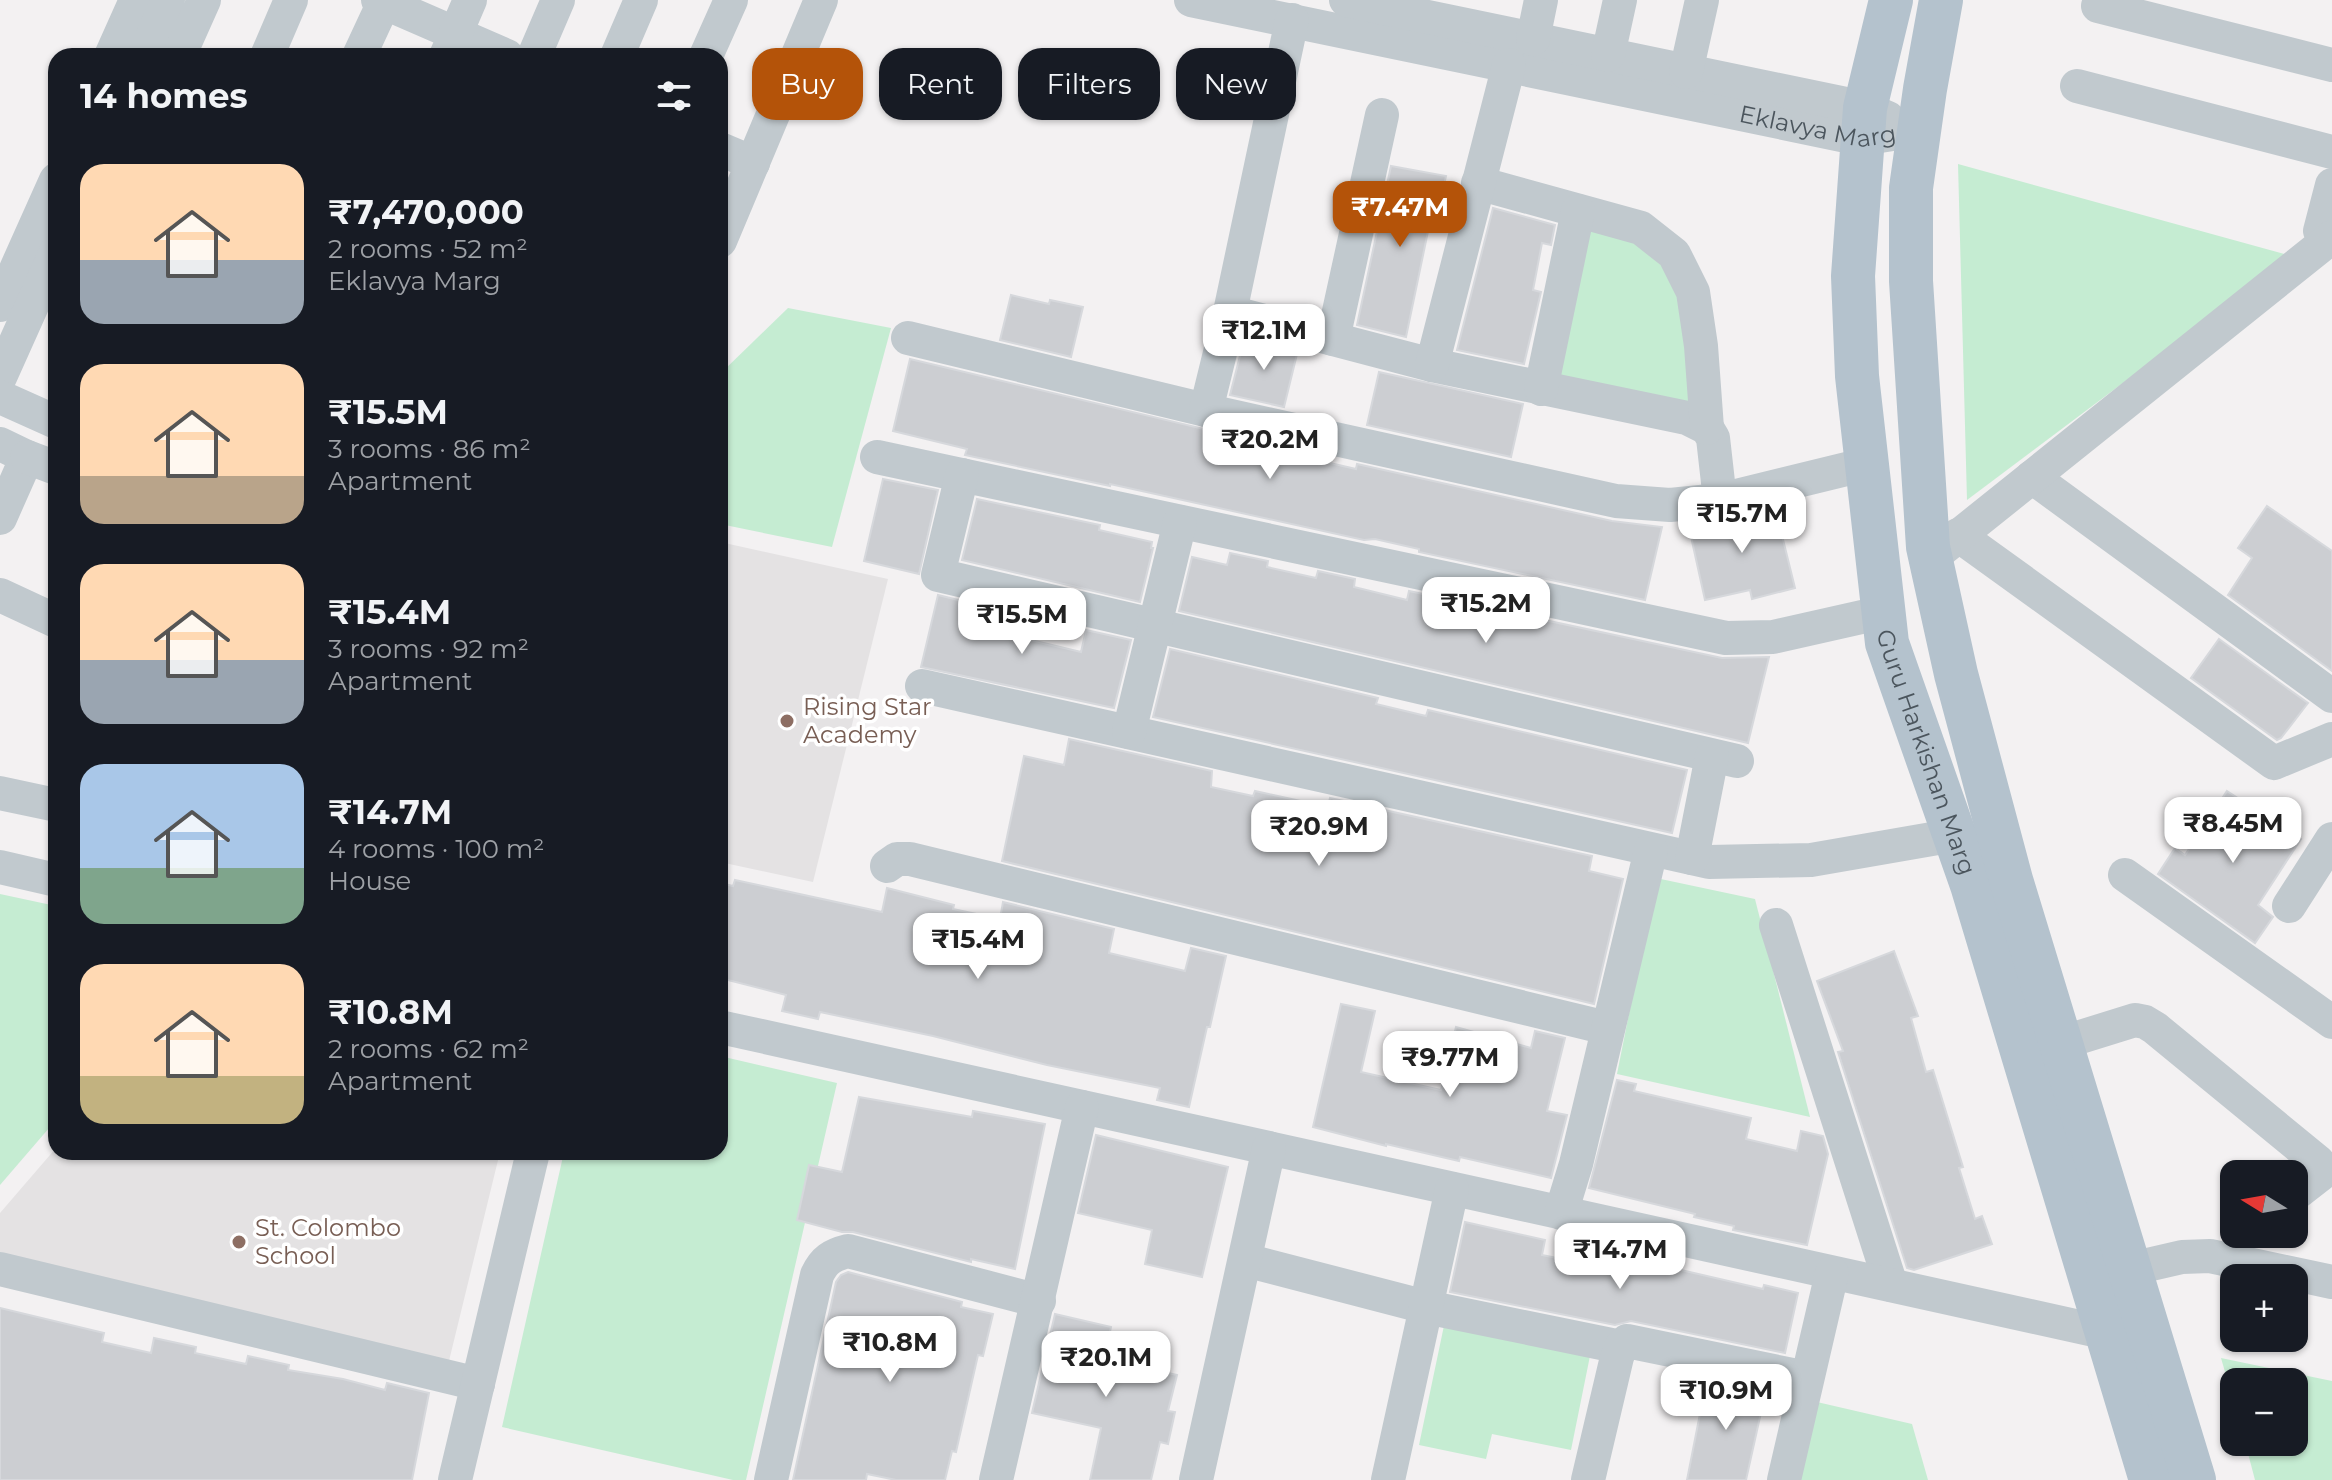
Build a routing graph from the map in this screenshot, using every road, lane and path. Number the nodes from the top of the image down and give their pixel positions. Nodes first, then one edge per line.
1 (136, 0) edge
2 (168, 0) edge
3 (204, 0) edge
4 (291, 0) edge
5 (470, 0) edge
6 (558, 0) edge
7 (641, 0) edge
8 (731, 0) edge
9 (821, 0) edge
10 (1191, 0) edge
11 (1346, 0) edge
12 (1541, 0) edge
13 (1620, 0) edge
14 (1702, 0) edge
15 (1891, 0) edge
16 (1941, 0) edge
17 (382, 1) edge
18 (1383, 4) edge
19 (2098, 6) dead end
20 (1459, 12) edge
21 (1292, 20) junction
22 (1533, 39) junction
23 (451, 45) edge
24 (115, 48) edge
25 (147, 48) edge
26 (183, 48) edge
27 (270, 48) edge
28 (362, 48) edge
29 (537, 48) edge
30 (620, 48) edge
31 (710, 48) edge
32 (1608, 55) junction
33 (1509, 65) junction
34 (2332, 65) edge
35 (1686, 72) junction
36 (2077, 86) dead end
37 (1382, 115) dead end
38 (1863, 124) junction
39 (1918, 130) junction
40 (728, 152) edge
41 (2332, 152) edge
42 (753, 163) junction
43 (1478, 183) junction
44 (2332, 185) edge
45 (48, 198) edge
46 (1578, 211) junction
47 (728, 222) edge
48 (2326, 234) edge
49 (48, 270) edge
50 (0, 305) edge
51 (1230, 312) junction
52 (908, 338) dead end
53 (1333, 339) junction
54 (1432, 365) junction
55 (0, 377) edge
56 (1541, 389) junction
57 (0, 397) edge
58 (1206, 410) junction
59 (48, 418) edge
60 (1707, 428) junction
61 (28, 456) edge
62 (877, 457) dead end
63 (1867, 464) junction
64 (962, 475) junction
65 (2032, 477) junction
66 (1720, 500) junction
67 (0, 518) edge
68 (1180, 522) junction
69 (1945, 546) junction
70 (0, 595) edge
71 (1884, 612) junction
72 (48, 617) edge
73 (1154, 627) junction
74 (922, 686) dead end
75 (2332, 698) edge
76 (1129, 732) junction
77 (2332, 732) edge
78 (2332, 739) edge
79 (0, 793) edge
80 (48, 803) edge
81 (1955, 835) junction
82 (2332, 839) edge
83 (1651, 850) junction
84 (1692, 858) junction
85 (887, 866) dead end
86 (0, 867) edge
87 (2125, 875) dead end
88 (48, 878) edge
89 (2289, 906) dead end
90 (1776, 925) dead end
91 (2332, 1022) edge
92 (1607, 1028) junction
93 (728, 1029) edge
94 (2061, 1043) junction
95 (1082, 1107) junction
96 (1269, 1148) junction
97 (531, 1160) edge
98 (2308, 1184) edge
99 (1452, 1189) junction
100 (1561, 1213) junction
101 (2221, 1248) edge
102 (2210, 1256) junction
103 (1245, 1260) junction
104 (0, 1269) edge
105 (2130, 1269) junction
106 (1832, 1273) junction
107 (2332, 1282) edge
108 (1891, 1285) junction
109 (1039, 1301) junction
110 (1426, 1307) junction
111 (2107, 1333) junction
112 (1621, 1347) junction
113 (1807, 1378) junction
114 (478, 1384) junction
115 (455, 1480) edge
116 (771, 1480) edge
117 (996, 1480) edge
118 (1196, 1480) edge
119 (1388, 1480) edge
120 (1588, 1480) edge
121 (1784, 1480) edge
122 (2151, 1480) edge
123 (2194, 1480) edge

1 - 24 street
2 - 25 street
3 - 26 street
4 - 27 street
5 - 23 street
6 - 29 street
7 - 30 street
8 - 31 street
9 - 42 street
10 - 21 street, Eklavya Marg
11 - 18 street, Eklavya Marg
12 - 22 street
13 - 32 street
14 - 35 street
15 - 38 main road, Guru Harkishan Marg
16 - 39 main road, Guru Harkishan Marg
17 - 23 street
17 - 28 street
18 - 20 street, Eklavya Marg
19 - 34 street
20 - 22 street, Eklavya Marg
21 - 33 street, Eklavya Marg
21 - 51 street
22 - 32 street, Eklavya Marg
32 - 35 street, Eklavya Marg
33 - 38 street, Eklavya Marg
33 - 43 street
35 - 38 street, Eklavya Marg
36 - 41 street
37 - 53 street
38 - 39 street, Eklavya Marg
38 - 63 main road, Guru Harkishan Marg
39 - 69 main road, Guru Harkishan Marg
40 - 42 street
42 - 47 street
43 - 46 street
43 - 54 street
44 - 48 street
45 - 50 street
46 - 56 street
46 - 60 street
48 - 65 street
49 - 55 street
51 - 53 street
51 - 58 street
52 - 58 street
53 - 54 street
54 - 56 street
56 - 60 street
57 - 59 street
58 - 66 street
60 - 66 street
61 - 67 street
62 - 64 street
63 - 66 street
63 - 71 main road, Guru Harkishan Marg
64 - 68 street
64 - 73 street
65 - 69 street
65 - 75 street
68 - 71 street
68 - 73 street
69 - 78 street
69 - 94 main road, Guru Harkishan Marg
70 - 72 street
71 - 81 main road, Guru Harkishan Marg
73 - 76 street
73 - 84 street
74 - 76 street
75 - 77 street
76 - 83 street
79 - 80 street
81 - 84 street
81 - 111 main road, Guru Harkishan Marg
82 - 89 street
83 - 84 street
83 - 92 street
85 - 92 street
86 - 88 street
87 - 91 street
90 - 108 street
92 - 100 street
93 - 95 street
94 - 98 street
94 - 105 main road, Guru Harkishan Marg
95 - 96 street
95 - 109 street
96 - 99 street
96 - 103 street
97 - 114 street
99 - 100 street
99 - 110 street
100 - 106 street
101 - 102 street
102 - 105 street
102 - 107 street
103 - 110 street
103 - 118 street
104 - 114 street
105 - 123 main road, Guru Harkishan Marg
106 - 108 street
106 - 113 street
108 - 111 street
109 - 116 street
109 - 117 street
110 - 112 street
110 - 119 street
111 - 122 main road, Guru Harkishan Marg
112 - 113 street
112 - 120 street
113 - 121 street
114 - 115 street

